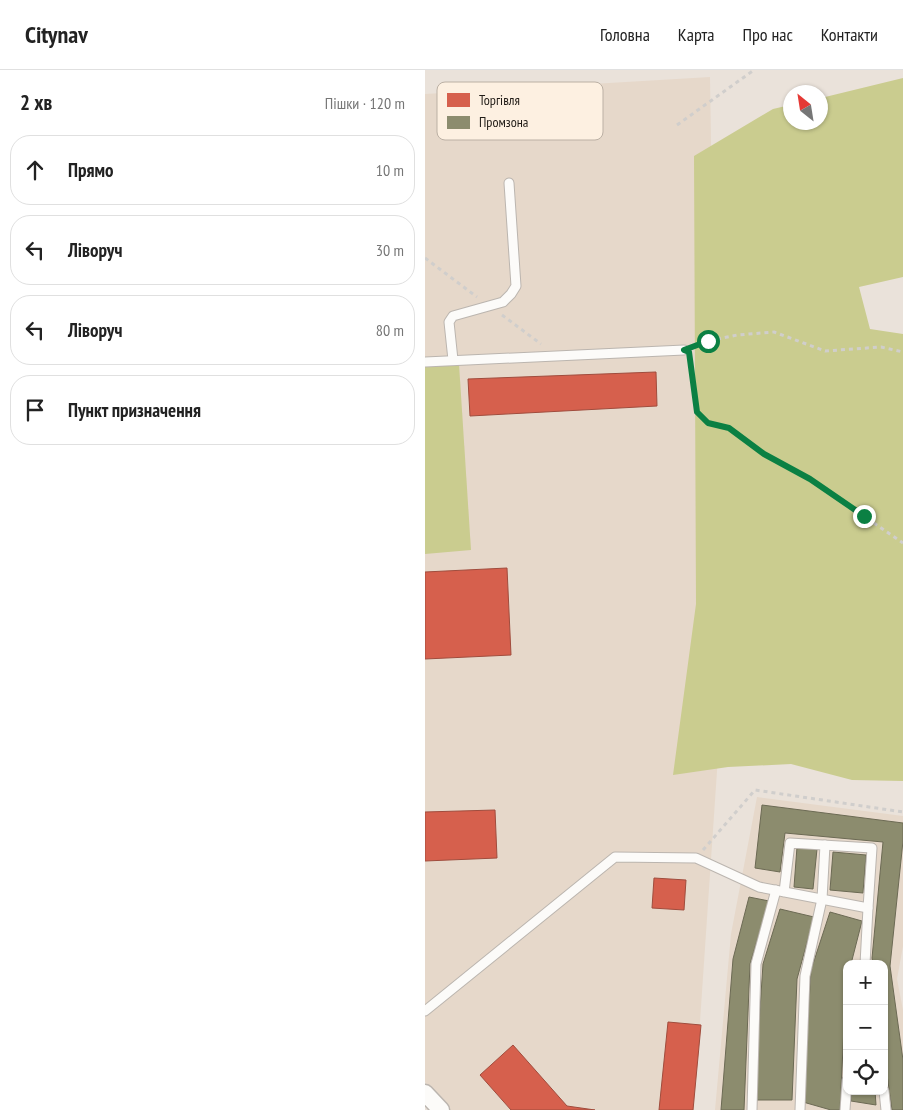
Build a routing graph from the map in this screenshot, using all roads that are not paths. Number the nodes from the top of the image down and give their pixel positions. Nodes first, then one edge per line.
1 (509, 183) dead end
2 (684, 350) road end
3 (453, 360) junction
4 (425, 362) edge
5 (825, 845) junction
6 (780, 891) junction
7 (822, 899) junction
8 (869, 908) junction
9 (864, 960) edge
10 (425, 1011) edge
11 (425, 1092) edge
12 (846, 1095) edge
13 (884, 1095) edge
14 (441, 1110) edge
15 (752, 1110) edge
16 (800, 1110) edge
17 (845, 1110) edge
18 (886, 1110) edge

1 - 3 lane
2 - 3 lane
3 - 4 lane
5 - 6 lane
5 - 7 lane
5 - 8 lane
6 - 7 lane
6 - 10 lane
6 - 15 lane
7 - 8 lane
7 - 16 lane
8 - 9 lane
11 - 14 street
12 - 17 lane
13 - 18 lane

